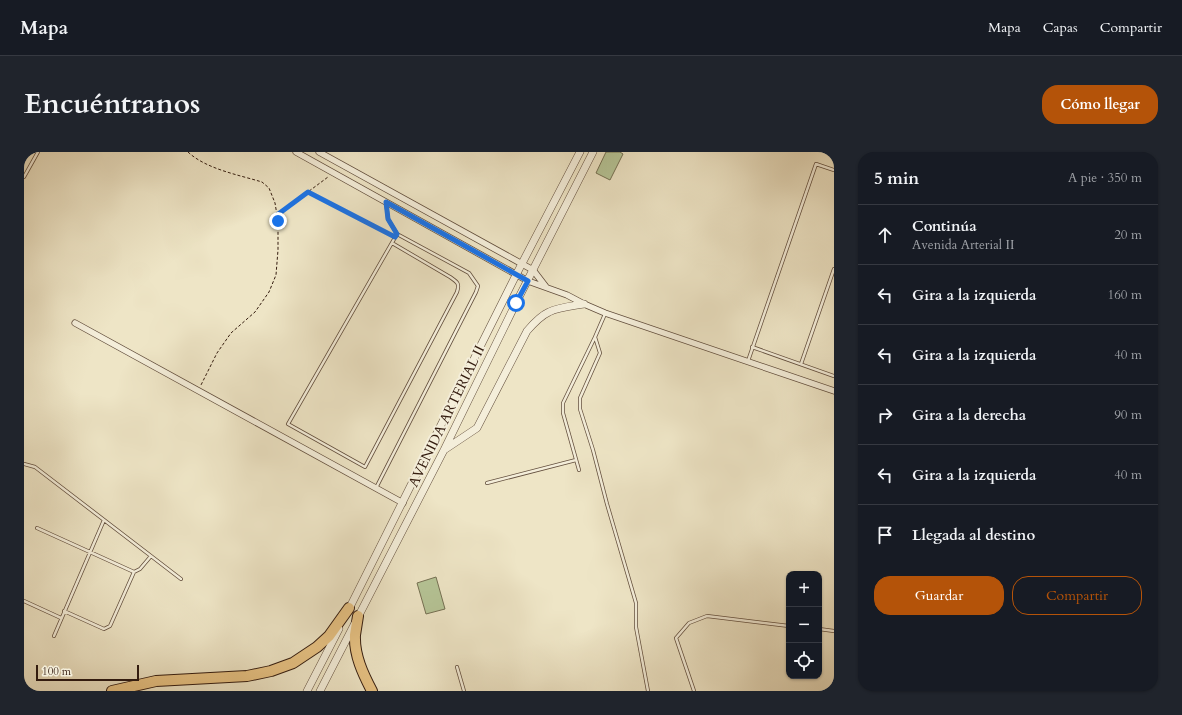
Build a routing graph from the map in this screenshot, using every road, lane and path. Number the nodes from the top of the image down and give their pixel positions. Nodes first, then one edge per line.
1 (38, 152) edge
2 (188, 152) edge
3 (296, 152) edge
4 (318, 152) edge
5 (580, 152) edge
6 (593, 152) edge
7 (834, 170) edge
8 (334, 173) junction
9 (24, 177) edge
10 (308, 192) junction
11 (386, 202) junction
12 (277, 215) junction
13 (396, 235) junction
14 (392, 243) junction
15 (522, 264) junction
16 (834, 269) edge
17 (533, 270) junction
18 (516, 275) junction
19 (528, 281) junction
20 (546, 287) junction
21 (584, 304) junction
22 (605, 313) junction
23 (75, 322) dead end
24 (595, 337) junction
25 (752, 347) junction
26 (748, 361) junction
27 (801, 364) junction
28 (834, 376) edge
29 (199, 391) junction
30 (834, 391) edge
31 (444, 450) junction
32 (576, 460) junction
33 (24, 464) edge
34 (579, 470) dead end
35 (488, 484) dead end
36 (376, 488) junction
37 (403, 503) junction
38 (104, 520) junction
39 (37, 528) dead end
40 (90, 552) junction
41 (151, 556) junction
42 (134, 572) junction
43 (181, 579) dead end
44 (24, 601) edge
45 (349, 608) junction
46 (64, 611) junction
47 (358, 616) junction
48 (61, 618) junction
49 (786, 626) edge
50 (822, 629) edge
51 (834, 631) edge
52 (54, 636) dead end
53 (457, 668) dead end
54 (112, 691) edge
55 (306, 691) edge
56 (320, 691) edge
57 (372, 691) edge
58 (464, 691) edge
59 (648, 691) edge
60 (694, 691) edge

1 - 9 lane
2 - 12 path
3 - 8 street
4 - 15 street
5 - 15 street, AVENIDA ARTERIAL II
6 - 17 street, AVENIDA ARTERIAL II
7 - 25 lane
8 - 10 path
8 - 11 street
10 - 12 path
10 - 13 path
11 - 13 lane
11 - 18 street
12 - 29 path
13 - 14 lane
13 - 36 lane
14 - 14 lane
15 - 17 street
15 - 18 street, AVENIDA ARTERIAL II
16 - 27 lane
17 - 19 street, AVENIDA ARTERIAL II
17 - 20 street
18 - 19 street
18 - 37 street, AVENIDA ARTERIAL II
19 - 20 street
19 - 31 street, AVENIDA ARTERIAL II
20 - 21 street
21 - 22 street
21 - 31 street
22 - 24 lane
22 - 26 street
23 - 29 street
24 - 32 lane
24 - 59 lane
25 - 26 lane
25 - 27 lane
26 - 30 street
27 - 28 lane
29 - 36 street
31 - 47 street, AVENIDA ARTERIAL II
32 - 34 lane
32 - 35 lane
33 - 38 lane
36 - 37 street
37 - 45 street, AVENIDA ARTERIAL II
38 - 40 lane
38 - 41 lane
39 - 40 lane
40 - 42 lane
40 - 46 lane
41 - 42 lane
41 - 43 lane
42 - 46 lane
44 - 48 lane
45 - 54 highway
45 - 55 street, AVENIDA ARTERIAL II
46 - 48 lane
47 - 56 street, AVENIDA ARTERIAL II
47 - 57 highway
48 - 52 lane
49 - 60 lane
50 - 51 lane
53 - 58 lane

